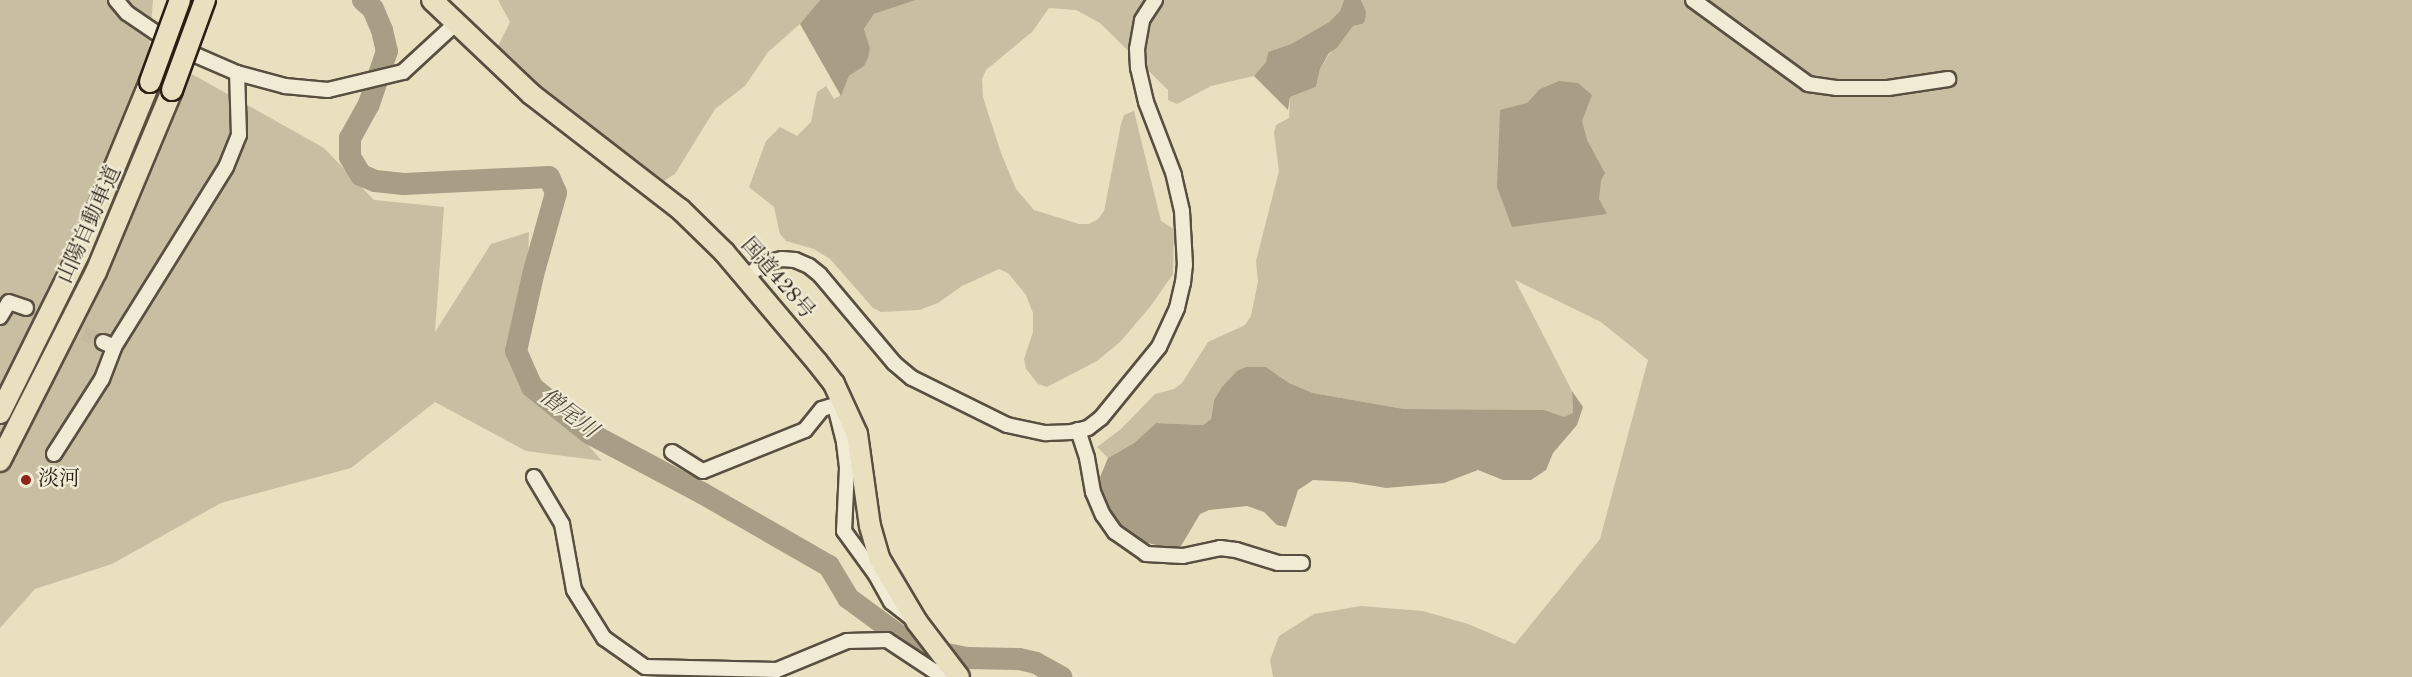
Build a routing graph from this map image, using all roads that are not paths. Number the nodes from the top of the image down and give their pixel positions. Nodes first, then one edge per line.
1 (116, 0) edge
2 (180, 0) edge
3 (205, 0) edge
4 (432, 0) edge
5 (1155, 0) edge
6 (1693, 0) edge
7 (455, 24) junction
8 (237, 73) junction
9 (1948, 78) dead end
10 (745, 278) junction
11 (26, 309) tunnel mouth
12 (0, 317) edge
13 (839, 404) junction
14 (0, 413) edge
15 (1078, 430) junction
16 (672, 452) dead end
17 (54, 454) dead end
18 (0, 462) edge
19 (534, 477) dead end
20 (1302, 563) dead end
21 (917, 622) junction
22 (955, 673) edge

1 - 8 street
2 - 14 highway, 山陽自動車道, bridge
3 - 18 highway, 山陽自動車道, bridge
4 - 7 highway, 国道428号
5 - 15 street
6 - 9 street
7 - 8 street
7 - 10 highway, 国道428号
8 - 17 street
10 - 13 highway, 国道428号
10 - 15 street
11 - 12 street
13 - 16 street
13 - 21 highway, 国道428号
13 - 21 street
15 - 20 street
19 - 22 street
21 - 22 highway, 国道428号

